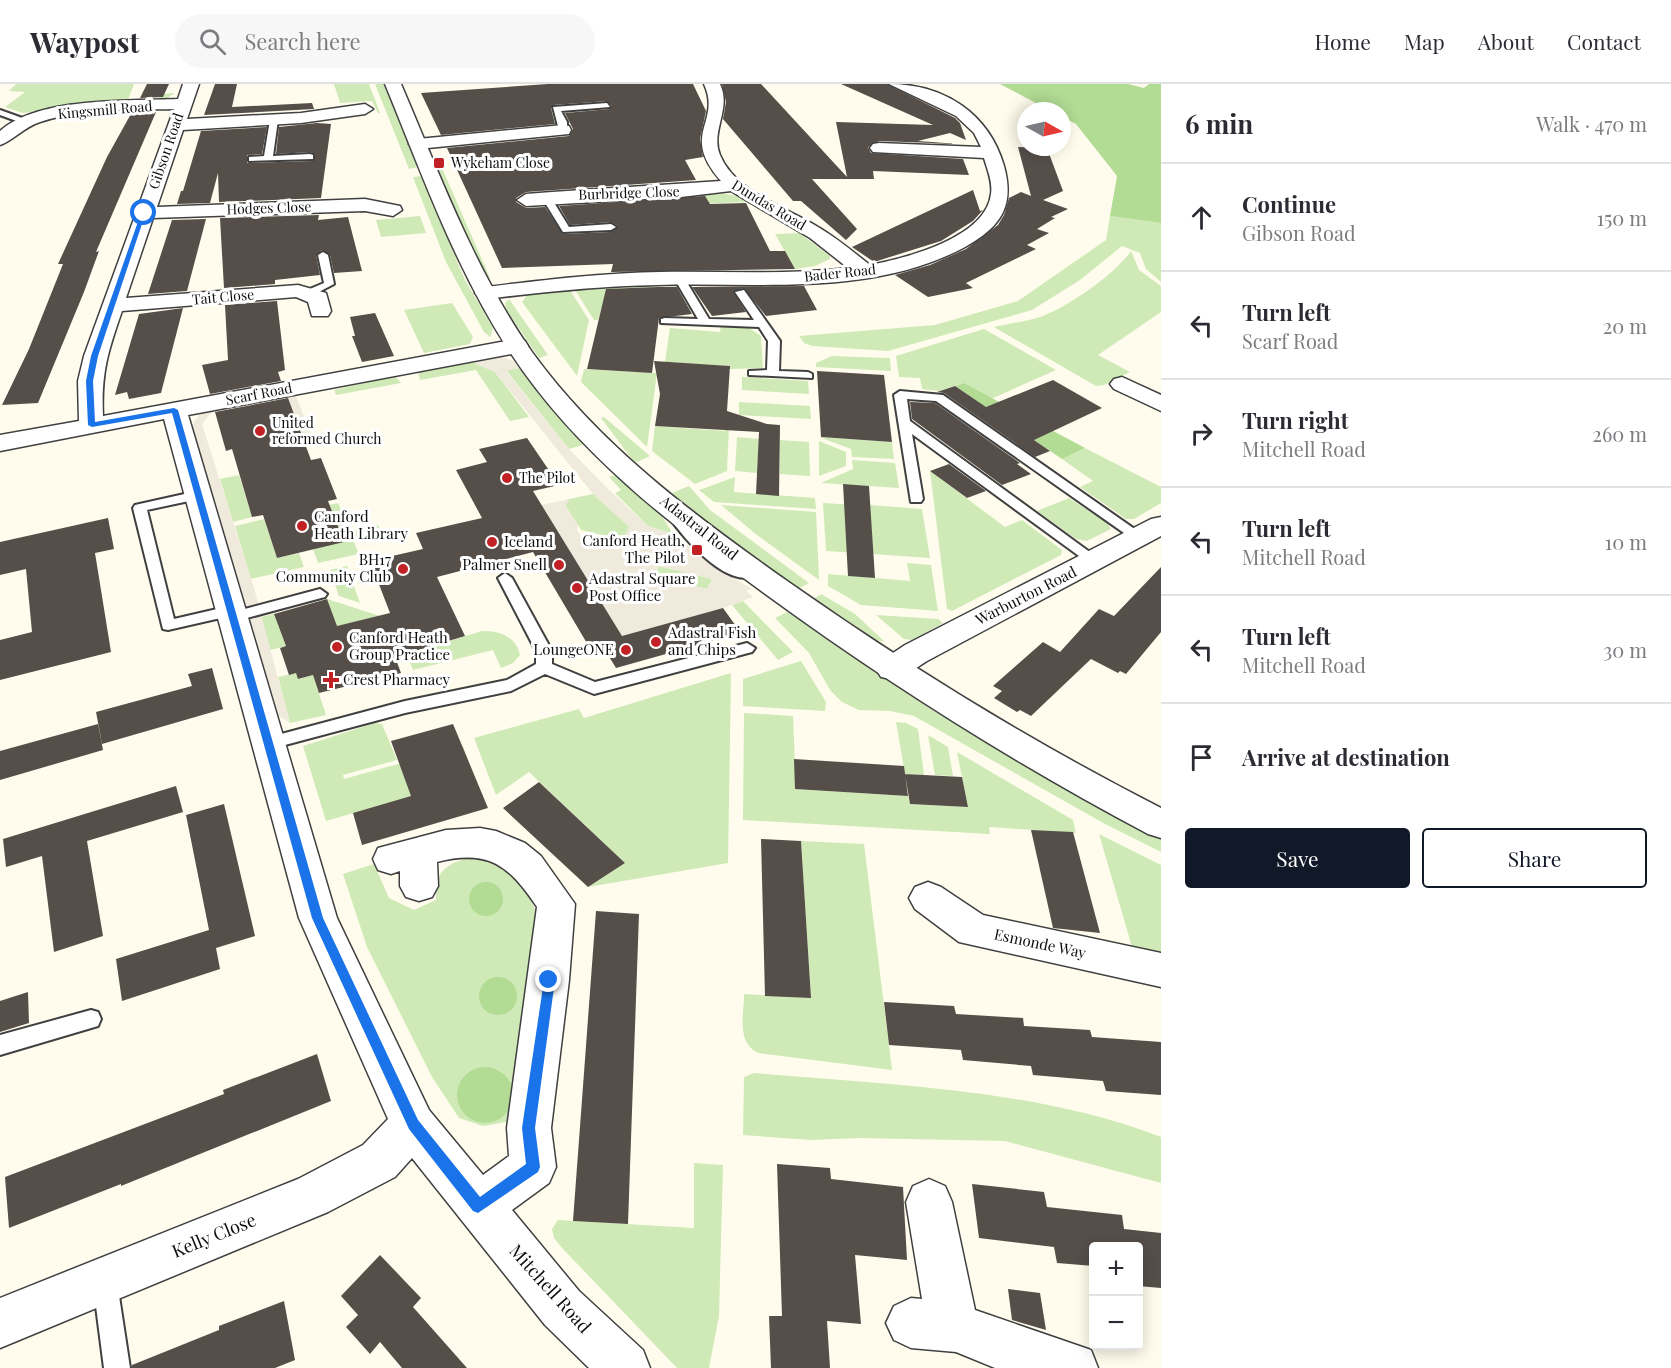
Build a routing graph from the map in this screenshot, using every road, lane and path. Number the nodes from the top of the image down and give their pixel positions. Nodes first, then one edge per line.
1 (191, 84) edge
2 (393, 84) edge
3 (712, 84) edge
4 (897, 84) edge
5 (183, 104) junction
6 (608, 105) dead end
7 (365, 109) dead end
8 (0, 112) edge
9 (274, 120) junction
10 (21, 122) junction
11 (176, 125) junction
12 (563, 130) joint
13 (0, 140) edge
14 (418, 144) junction
15 (878, 148) dead end
16 (993, 153) junction
17 (310, 158) dead end
18 (252, 159) dead end
19 (268, 159) junction
20 (733, 185) junction
21 (547, 198) junction
22 (526, 200) dead end
23 (393, 210) dead end
24 (144, 213) junction
25 (611, 227) dead end
26 (323, 255) dead end
27 (865, 272) junction
28 (679, 278) junction
29 (740, 292) dead end
30 (486, 293) junction
31 (315, 302) joint
32 (112, 306) junction
33 (665, 321) dead end
34 (705, 322) junction
35 (763, 324) junction
36 (517, 346) junction
37 (753, 373) dead end
38 (772, 375) junction
39 (808, 376) dead end
40 (1122, 384) dead end
41 (1161, 404) edge
42 (174, 410) junction
43 (904, 422) junction
44 (92, 425) junction
45 (0, 443) edge
46 (198, 495) junction
47 (916, 499) dead end
48 (1150, 531) edge
49 (1095, 561) junction
50 (505, 578) dead end
51 (320, 594) dead end
52 (231, 614) junction
53 (747, 648) dead end
54 (544, 667) junction
55 (892, 669) junction
56 (270, 743) junction
57 (1161, 824) edge
58 (409, 866) dead end
59 (928, 897) dead end
60 (1161, 970) edge
61 (91, 1019) dead end
62 (0, 1045) edge
63 (413, 1125) junction
64 (929, 1202) dead end
65 (478, 1206) junction
66 (105, 1281) junction
67 (0, 1323) edge
68 (117, 1368) edge
69 (625, 1368) edge
70 (1073, 1368) edge

1 - 5 street, Gibson Road
2 - 14 street, Adastral Road
3 - 20 street, Dundas Road
4 - 16 street, Bader Road
5 - 10 street, Kingsmill Road
5 - 11 street, Gibson Road
6 - 12 lane
7 - 9 street
8 - 10 lane
9 - 11 street
9 - 19 lane
10 - 13 street, Kingsmill Road
11 - 24 street, Gibson Road
12 - 14 street
14 - 30 street, Adastral Road
15 - 16 street
16 - 27 street, Bader Road
17 - 19 lane
18 - 19 lane
20 - 21 street, Burbridge Close
20 - 27 street, Dundas Road
21 - 22 street, Burbridge Close
21 - 25 lane
23 - 24 street, Hodges Close
24 - 32 street, Gibson Road
26 - 31 lane
27 - 28 street, Bader Road
28 - 30 street, Bader Road
28 - 34 lane
29 - 35 lane
30 - 36 street, Adastral Road
31 - 32 street, Tait Close
32 - 44 street, Gibson Road
33 - 34 lane
34 - 35 lane
35 - 38 lane
36 - 42 street, Scarf Road
36 - 55 street, Adastral Road
37 - 38 lane
38 - 39 lane
40 - 41 street
42 - 44 street, Scarf Road
42 - 46 street, Mitchell Road
43 - 47 lane
43 - 48 lane
43 - 49 lane
44 - 45 street, Scarf Road
46 - 52 street, Mitchell Road
46 - 52 lane
48 - 49 street, Warburton Road
49 - 55 street, Warburton Road
50 - 54 lane
51 - 52 lane
52 - 56 street, Mitchell Road
53 - 54 lane
54 - 56 lane
55 - 57 street, Adastral Road
56 - 63 street, Mitchell Road
58 - 65 street
59 - 60 street, Esmonde Way
61 - 62 lane
63 - 65 street, Mitchell Road
63 - 66 street, Kelly Close
64 - 70 street
65 - 69 street, Mitchell Road
66 - 67 street, Kelly Close
66 - 68 lane

